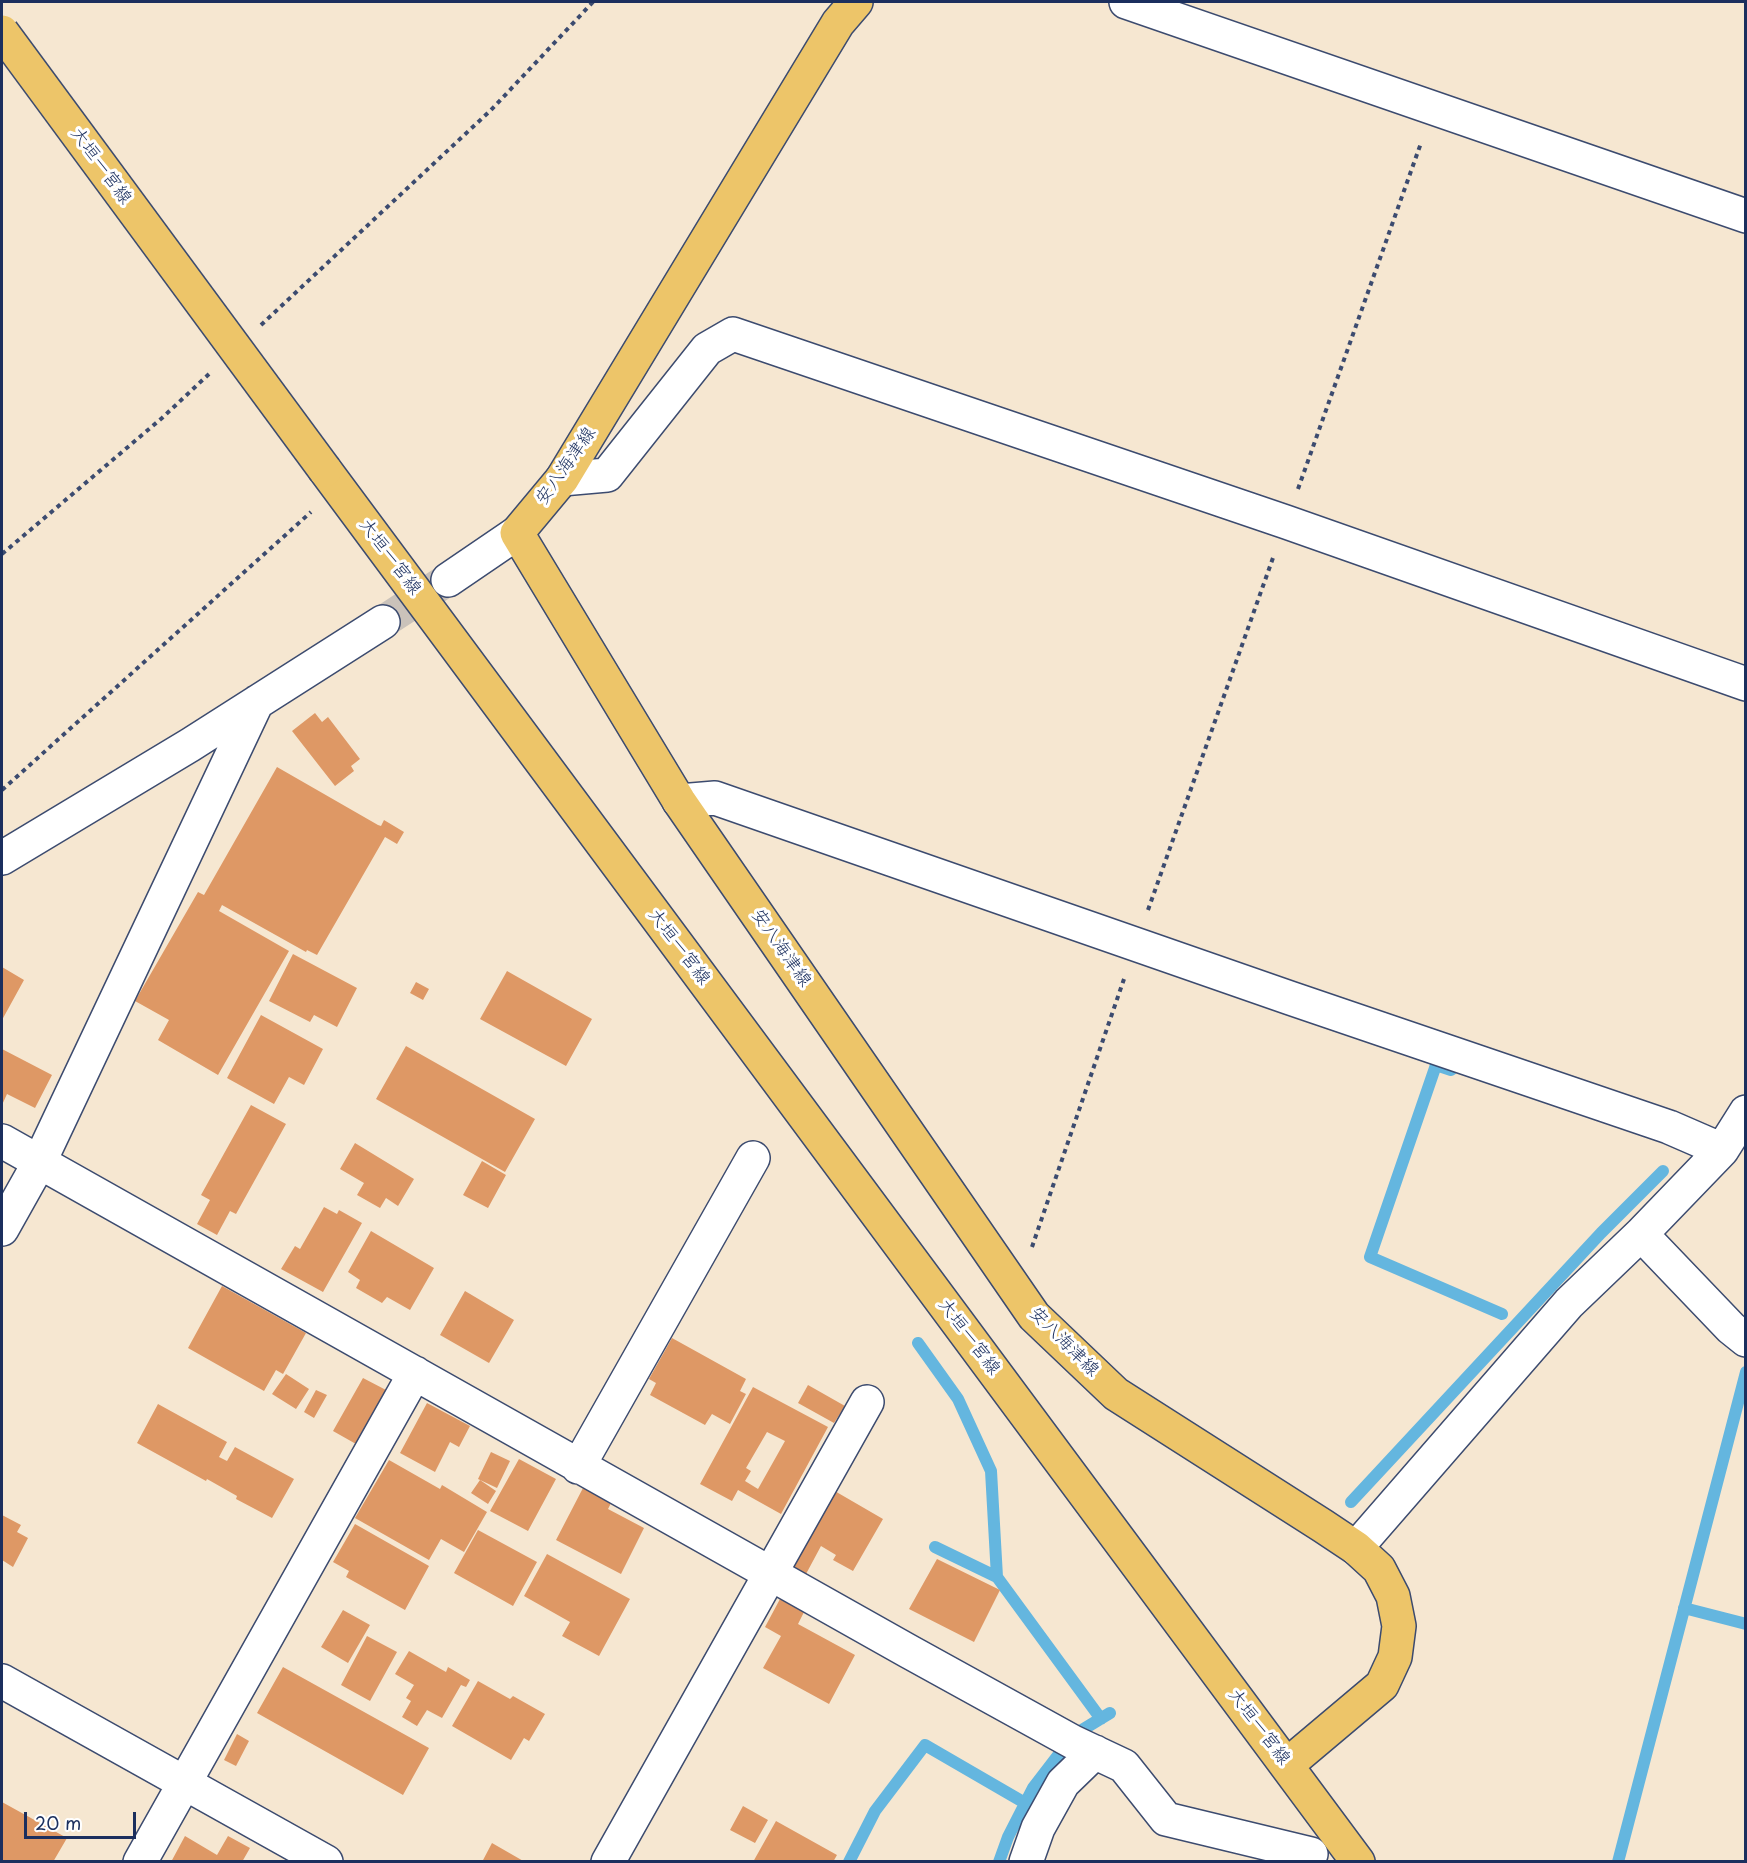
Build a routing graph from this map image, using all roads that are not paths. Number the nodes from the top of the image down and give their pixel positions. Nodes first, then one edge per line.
1 (856, 2) edge
2 (1126, 2) edge
3 (2, 32) edge
4 (1746, 216) edge
5 (562, 479) junction
6 (517, 533) junction
7 (448, 580) tunnel mouth
8 (383, 622) tunnel mouth
9 (1746, 684) edge
10 (257, 702) junction
11 (679, 801) junction
12 (2, 858) edge
13 (1746, 1112) edge
14 (2, 1141) edge
15 (1722, 1150) junction
16 (753, 1158) dead end
17 (39, 1163) junction
18 (2, 1229) edge
19 (1641, 1234) junction
20 (1746, 1340) edge
21 (415, 1373) junction
22 (867, 1402) dead end
23 (578, 1467) junction
24 (1356, 1548) junction
25 (770, 1574) junction
26 (2, 1681) edge
27 (1095, 1752) junction
28 (1287, 1765) junction
29 (186, 1782) junction
30 (1333, 1825) junction
31 (1311, 1858) edge
32 (140, 1862) edge
33 (326, 1862) edge
34 (608, 1862) edge
35 (1026, 1862) edge
36 (1358, 1862) edge

1 - 5 main road, 安八海津線
2 - 4 street
3 - 28 main road, 大垣一宮線, bridge
5 - 6 main road, 安八海津線
5 - 9 street
6 - 7 street
6 - 11 main road, 安八海津線
8 - 10 street
10 - 12 street
10 - 17 street
11 - 15 street
11 - 24 main road, 安八海津線
13 - 15 street
14 - 17 street
15 - 19 street
16 - 23 street
17 - 18 street
17 - 21 street
19 - 20 street
19 - 24 street
21 - 23 street
21 - 29 street
22 - 25 street
23 - 25 street
24 - 28 main road, 安八海津線
25 - 27 street
25 - 34 street
26 - 29 street
27 - 31 street
27 - 35 street
28 - 30 main road, 大垣一宮線
29 - 32 street
29 - 33 street
30 - 31 street
30 - 36 main road, 大垣一宮線

